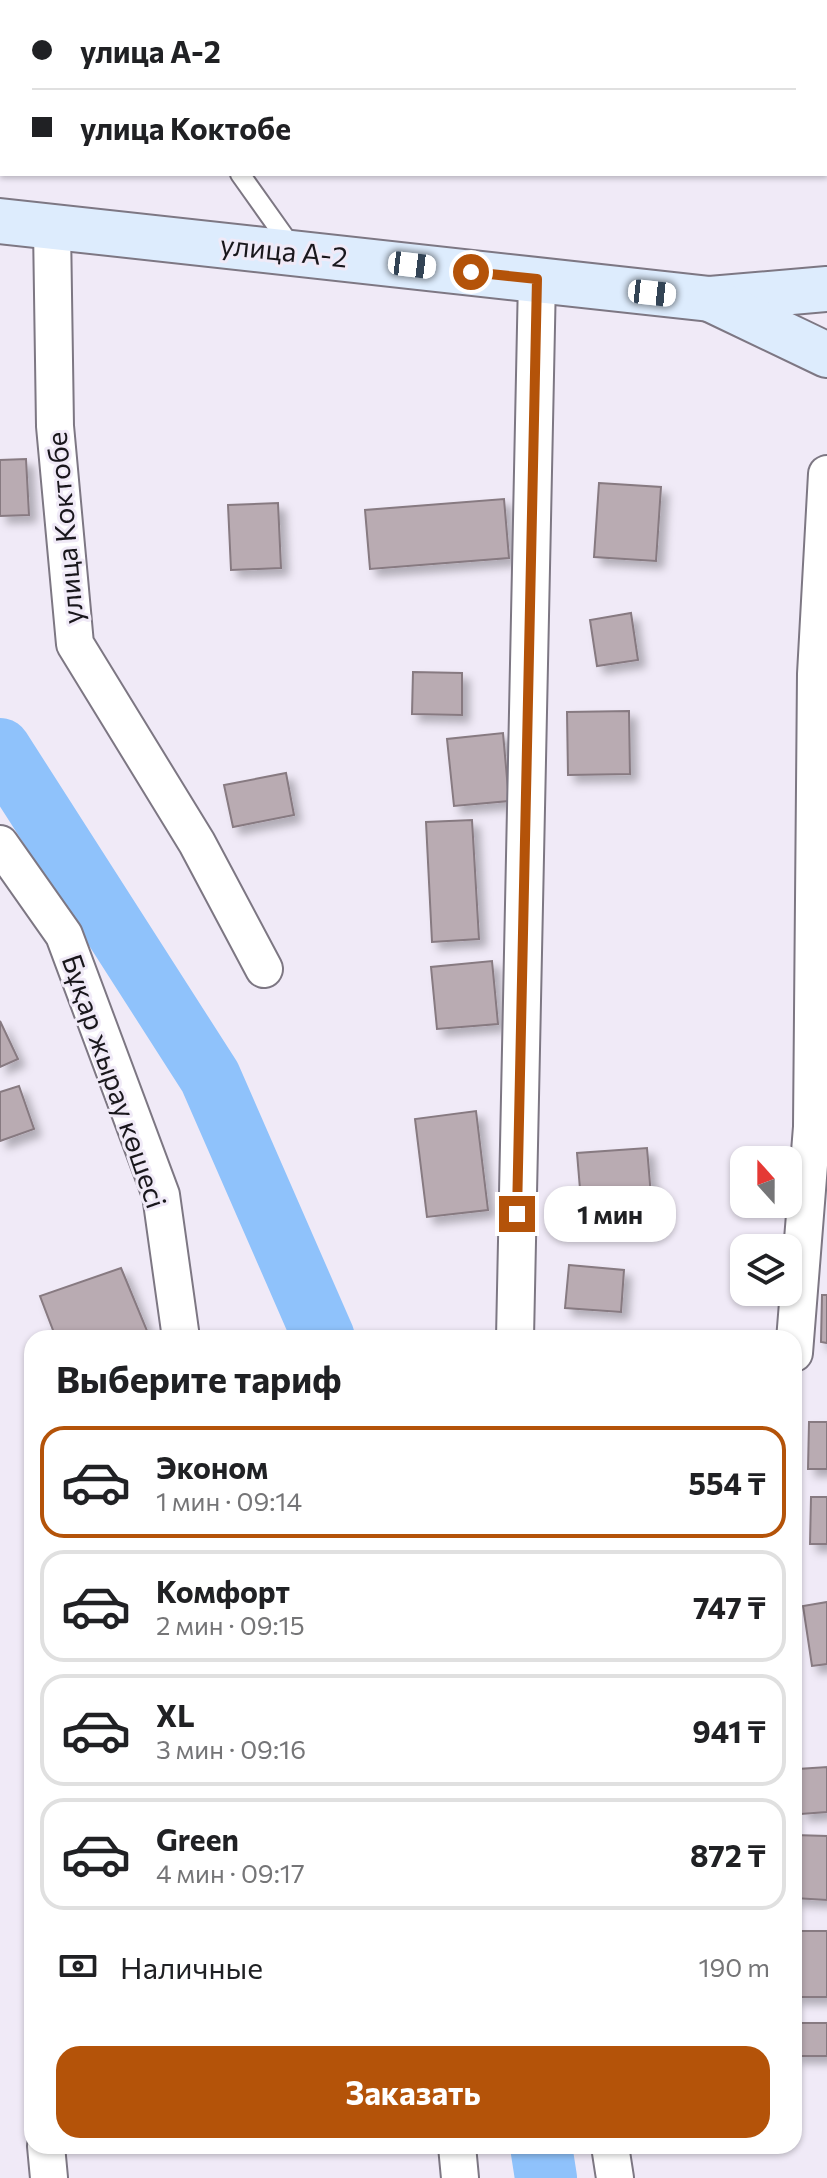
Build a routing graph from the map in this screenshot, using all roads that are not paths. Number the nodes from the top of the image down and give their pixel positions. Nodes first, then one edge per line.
1 (241, 176) edge
2 (0, 221) edge
3 (52, 228) junction
4 (295, 250) junction
5 (537, 279) junction
6 (827, 289) edge
7 (710, 299) junction
8 (827, 355) edge
9 (827, 474) edge
10 (822, 706) edge
11 (0, 844) edge
12 (264, 969) dead end
13 (180, 1330) edge
14 (515, 1330) edge
15 (796, 1330) edge
16 (47, 2154) edge
17 (458, 2154) edge
18 (611, 2154) edge
19 (49, 2178) edge
20 (460, 2178) edge
21 (615, 2178) edge

1 - 4 lane
2 - 3 main road, улица А-2
3 - 4 main road, улица А-2
3 - 12 street, улица Коктобе
4 - 5 main road, улица А-2
5 - 7 main road, улица А-2
5 - 14 street
6 - 7 main road, улица А-2
7 - 8 main road, улица А-2
9 - 10 street
10 - 15 street
11 - 13 street, Бұқар жырау көшесі
16 - 19 street
17 - 20 street
18 - 21 street

